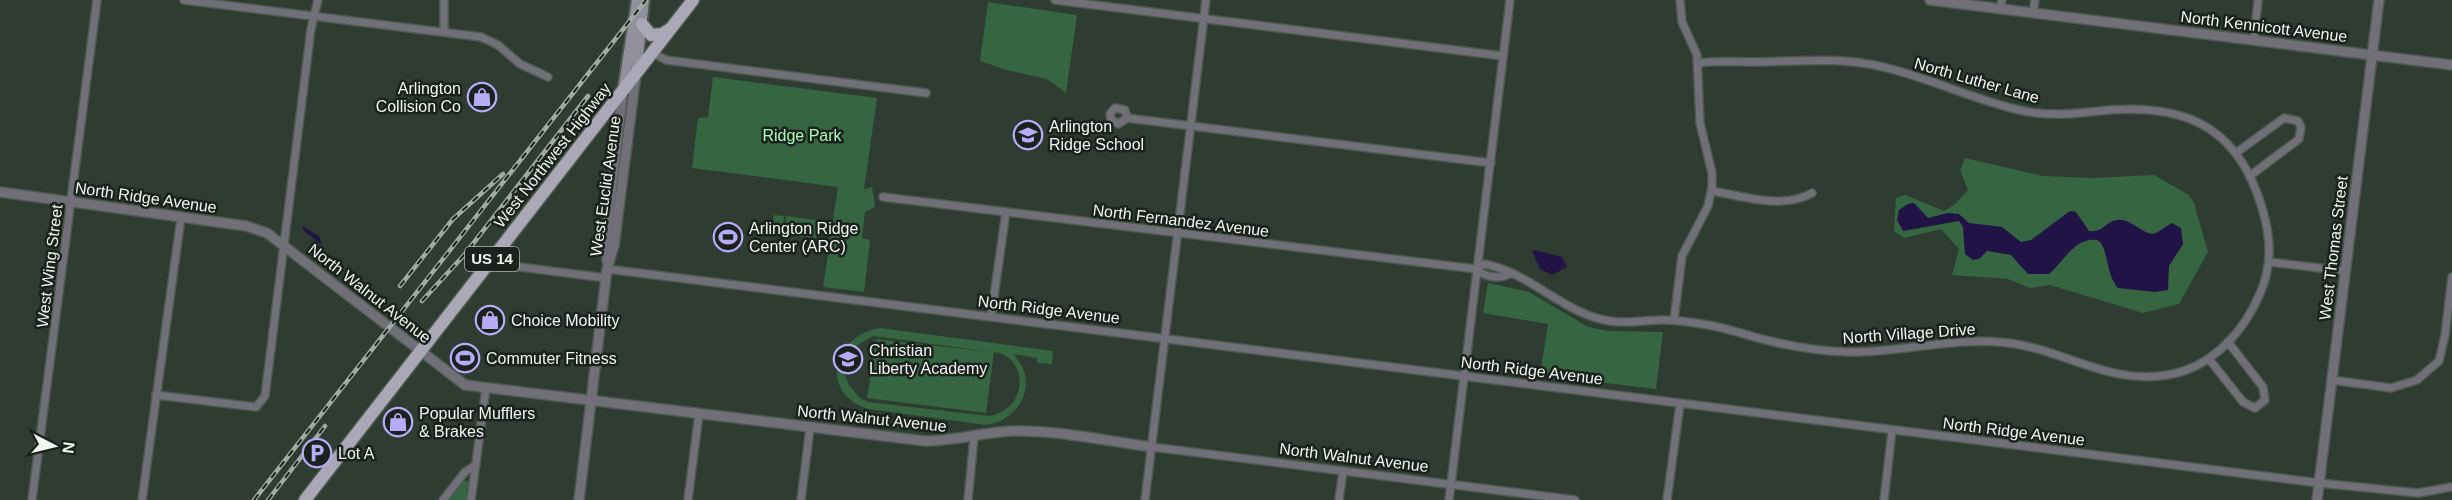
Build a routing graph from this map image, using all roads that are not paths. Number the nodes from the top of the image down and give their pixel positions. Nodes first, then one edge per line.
1 (97, 0) edge
2 (184, 0) edge
3 (318, 0) edge
4 (444, 0) edge
5 (637, 0) edge
6 (644, 0) edge
7 (693, 0) edge
8 (1055, 0) edge
9 (1206, 0) edge
10 (1510, 0) edge
11 (1680, 0) edge
12 (1930, 0) edge
13 (2035, 0) edge
14 (2258, 0) edge
15 (2379, 0) edge
16 (205, 1) edge
17 (2002, 5) edge
18 (2033, 13) junction
19 (316, 17) junction
20 (1203, 20) junction
21 (642, 24) junction
22 (671, 28) junction
23 (444, 32) junction
24 (2254, 39) junction
25 (653, 53) junction
26 (2372, 55) junction
27 (1503, 56) junction
28 (1698, 63) junction
29 (2452, 65) edge
30 (636, 74) junction
31 (548, 77) dead end
32 (623, 91) junction
33 (926, 93) dead end
34 (1127, 118) dead end
35 (1190, 126) junction
36 (2236, 153) junction
37 (1491, 163) junction
38 (2251, 175) junction
39 (1712, 191) junction
40 (0, 192) edge
41 (1812, 193) dead end
42 (883, 197) dead end
43 (71, 201) junction
44 (1006, 212) junction
45 (181, 218) junction
46 (1178, 233) junction
47 (283, 244) junction
48 (2270, 262) junction
49 (489, 263) junction
50 (1476, 269) junction
51 (2345, 271) junction
52 (607, 274) junction
53 (2452, 277) edge
54 (991, 318) junction
55 (1674, 320) junction
56 (1164, 339) junction
57 (2228, 342) junction
58 (420, 351) junction
59 (2209, 359) junction
60 (1464, 376) junction
61 (2332, 380) junction
62 (486, 388) junction
63 (156, 395) junction
64 (591, 400) junction
65 (1680, 404) junction
66 (699, 414) junction
67 (810, 428) junction
68 (1892, 431) junction
69 (974, 437) junction
70 (1152, 447) junction
71 (476, 465) junction
72 (1343, 471) junction
73 (1451, 483) junction
74 (2319, 483) junction
75 (2452, 487) edge
76 (2419, 497) edge
77 (32, 500) edge
78 (142, 500) edge
79 (305, 500) edge
80 (443, 500) edge
81 (471, 500) edge
82 (579, 500) edge
83 (688, 500) edge
84 (801, 500) edge
85 (968, 500) edge
86 (1145, 500) edge
87 (1339, 500) edge
88 (1449, 500) edge
89 (1575, 500) edge
90 (1667, 500) edge
91 (1884, 500) edge
92 (2317, 500) edge

1 - 43 street, West Wing Street
2 - 16 street
3 - 19 street
4 - 23 street
5 - 32 main road, West Euclid Avenue
6 - 21 main road, West Euclid Avenue
7 - 22 main road, West Northwest Highway / US 14
8 - 20 street
9 - 20 street
10 - 27 street
11 - 28 street
12 - 17 street, North Kennicott Avenue
13 - 18 street
14 - 24 street
15 - 26 street, West Thomas Street
16 - 19 street
17 - 18 street, North Kennicott Avenue
18 - 24 street, North Kennicott Avenue
19 - 23 street
19 - 47 street
20 - 27 street
20 - 35 street
21 - 22 main road
21 - 30 main road, West Euclid Avenue
22 - 25 main road, West Northwest Highway / US 14
23 - 31 street
24 - 26 street, North Kennicott Avenue
25 - 30 main road, West Northwest Highway / US 14
25 - 33 street
26 - 29 street, North Kennicott Avenue
26 - 51 street, West Thomas Street
27 - 37 street
28 - 36 street, North Luther Lane
28 - 39 street
30 - 32 main road, West Northwest Highway / US 14
30 - 52 street, West Euclid Avenue
32 - 49 main road, West Northwest Highway / US 14
32 - 52 street, West Euclid Avenue
34 - 35 street
35 - 37 street
35 - 46 street
36 - 38 street, North Luther Lane
36 - 38 street
37 - 50 street
38 - 48 street, North Luther Lane
39 - 41 street
39 - 55 street
40 - 43 street, North Ridge Avenue
42 - 44 street, North Fernandez Avenue
43 - 45 street, North Ridge Avenue
43 - 77 street, West Wing Street
44 - 46 street, North Fernandez Avenue
44 - 54 street
45 - 47 street, North Ridge Avenue
45 - 63 street
46 - 50 street, North Fernandez Avenue
46 - 56 street
47 - 58 street, North Walnut Avenue
47 - 63 street
48 - 51 street
48 - 57 street, North Village Drive
49 - 52 street, North Ridge Avenue
49 - 58 main road, West Northwest Highway / US 14
50 - 55 street, North Village Drive
50 - 60 street
51 - 61 street, West Thomas Street
52 - 54 street, North Ridge Avenue
52 - 64 street, West Euclid Avenue
53 - 61 street
54 - 56 street, North Ridge Avenue
55 - 59 street, North Village Drive
56 - 60 street, North Ridge Avenue
56 - 70 street
57 - 59 street, North Village Drive
57 - 59 street
58 - 62 street, North Walnut Avenue
58 - 79 main road, West Northwest Highway / US 14
60 - 65 street, North Ridge Avenue
60 - 73 street
61 - 74 street, West Thomas Street
62 - 64 street, North Walnut Avenue
62 - 71 street
63 - 78 street
64 - 66 street, North Walnut Avenue
64 - 82 street, West Euclid Avenue
65 - 68 street, North Ridge Avenue
65 - 90 street
66 - 67 street, North Walnut Avenue
66 - 83 street
67 - 69 street, North Walnut Avenue
67 - 84 street
68 - 74 street, North Ridge Avenue
68 - 91 street
69 - 70 street, North Walnut Avenue
69 - 85 street
70 - 72 street, North Walnut Avenue
70 - 86 street
71 - 80 street
71 - 81 street
72 - 73 street, North Walnut Avenue
72 - 87 street
73 - 88 street
73 - 89 street, North Walnut Avenue
74 - 76 street, North Ridge Avenue
74 - 92 street, West Thomas Street
75 - 76 street, North Ridge Avenue

